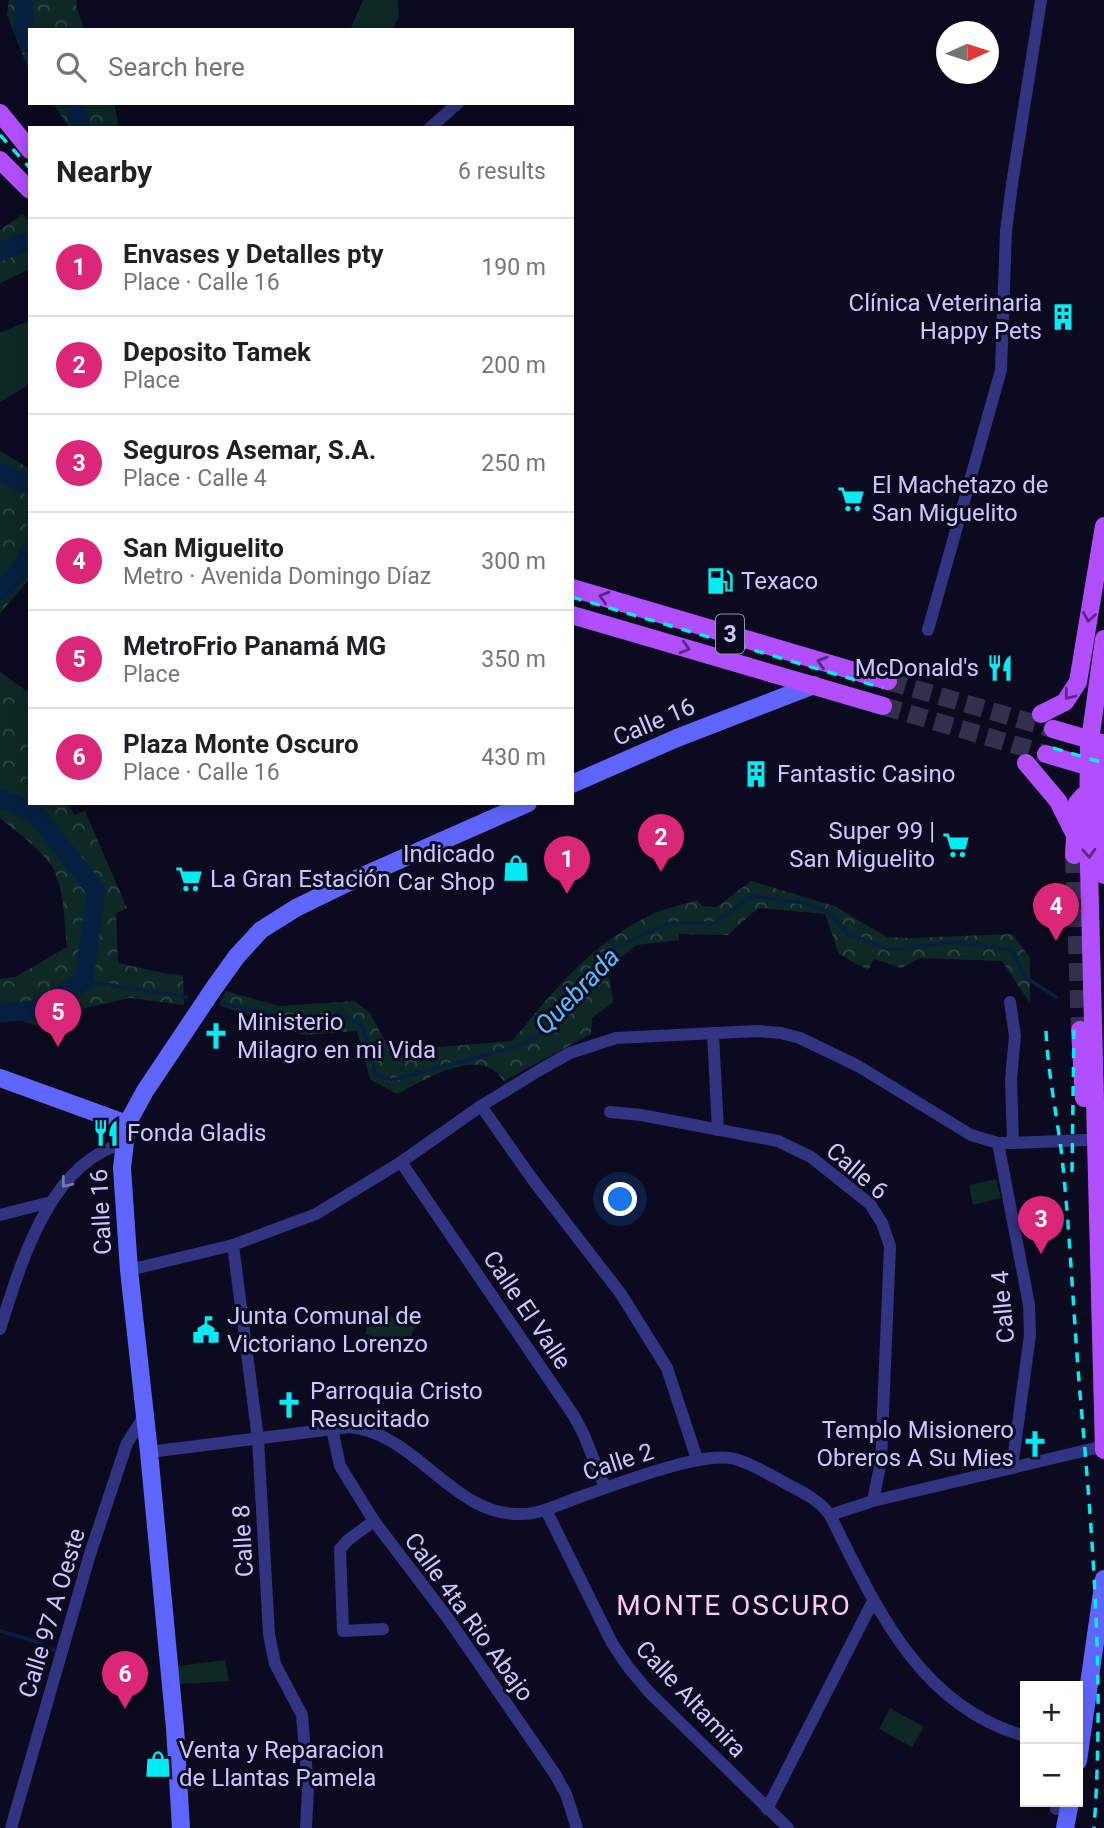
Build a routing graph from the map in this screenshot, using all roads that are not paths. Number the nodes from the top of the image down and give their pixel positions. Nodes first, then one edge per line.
1 (1041, 0) edge
2 (456, 105) edge
3 (0, 113) edge
4 (432, 126) edge
5 (28, 148) edge
6 (0, 160) edge
7 (28, 188) edge
8 (1104, 526) edge
9 (574, 589) edge
10 (574, 616) edge
11 (928, 630) dead end
12 (1104, 639) edge
13 (1082, 665) junction
14 (761, 670) junction
15 (888, 681) tunnel mouth
16 (1104, 684) edge
17 (814, 685) junction
18 (755, 706) junction
19 (883, 706) tunnel mouth
20 (1041, 714) dead end
21 (1054, 729) tunnel mouth
22 (1104, 744) edge
23 (1104, 749) edge
24 (1046, 754) tunnel mouth
25 (1026, 763) tunnel mouth
26 (1104, 772) edge
27 (574, 783) edge
28 (1104, 795) edge
29 (523, 805) edge
30 (1074, 833) junction
31 (1074, 855) tunnel mouth
32 (1104, 875) edge
33 (1010, 1002) dead end
34 (1080, 1030) tunnel mouth
35 (713, 1032) junction
36 (0, 1078) edge
37 (481, 1105) junction
38 (610, 1112) dead end
39 (127, 1124) junction
40 (718, 1130) junction
41 (1086, 1140) junction
42 (124, 1143) junction
43 (998, 1143) junction
44 (1013, 1143) junction
45 (401, 1162) junction
46 (51, 1202) junction
47 (1097, 1212) junction
48 (0, 1215) edge
49 (233, 1245) junction
50 (129, 1270) junction
51 (0, 1329) edge
52 (145, 1415) junction
53 (332, 1429) junction
54 (258, 1439) junction
55 (1104, 1448) edge
56 (149, 1452) junction
57 (697, 1459) junction
58 (1012, 1468) junction
59 (605, 1488) junction
60 (873, 1502) junction
61 (546, 1510) junction
62 (830, 1515) junction
63 (374, 1521) junction
64 (1104, 1579) edge
65 (873, 1601) junction
66 (383, 1629) dead end
67 (1020, 1734) edge
68 (1080, 1744) edge
69 (1062, 1807) edge
70 (767, 1809) junction
71 (11, 1828) edge
72 (181, 1828) edge
73 (306, 1828) edge
74 (576, 1828) edge
75 (788, 1828) edge
76 (1065, 1828) edge

1 - 11 street
2 - 4 street
3 - 5 main road
6 - 7 main road
8 -> 13 main road
15 -> 9 main road, 3
10 -> 14 main road, 3
12 -> 47 main road
13 - 16 main road
13 -> 20 main road
14 - 17 main road, 3
14 - 18 main road
17 - 18 main road, Calle 16
17 - 19 main road, 3
18 - 27 main road, Calle 16
21 - 22 main road
23 - 32 main road
24 - 26 main road
25 - 30 main road
28 - 30 main road
29 - 39 main road, Calle 16
30 - 31 main road
33 - 44 street
34 - 41 main road
35 - 37 street
35 - 40 street
35 - 43 street
36 - 39 main road
37 - 45 street
37 - 57 street
38 - 40 street, Calle 6
39 - 42 main road, Calle 16
40 - 60 street, Calle 6
41 - 44 street
41 - 47 main road
42 -> 46 street
42 - 50 main road, Calle 16
43 - 44 street
43 - 58 street, Calle 4
45 - 49 street
45 - 59 street, Calle El Valle
46 - 48 street
46 - 51 street
47 - 55 main road
49 - 50 street
49 - 54 street, Calle 8
50 - 52 main road, Calle 16
52 - 56 main road, Calle 16
52 - 71 street, Calle 97 A Oeste
53 - 54 street, Calle 2
53 - 61 street, Calle 2
53 - 63 street, Calle 4ta Rio Abajo
54 - 56 street, Calle 2
54 - 73 street, Calle 8
55 - 58 street
56 - 72 main road, Calle 16
57 - 59 street, Calle 2
57 - 62 street, Calle 2
58 - 60 street
59 - 61 street, Calle 2
60 - 62 street
61 - 70 street, Calle Altamira
62 - 65 street
63 - 66 street
63 - 74 street, Calle 4ta Rio Abajo
64 - 68 main road
65 - 67 street
65 - 70 street
69 - 76 main road
70 - 75 street, Calle Altamira

